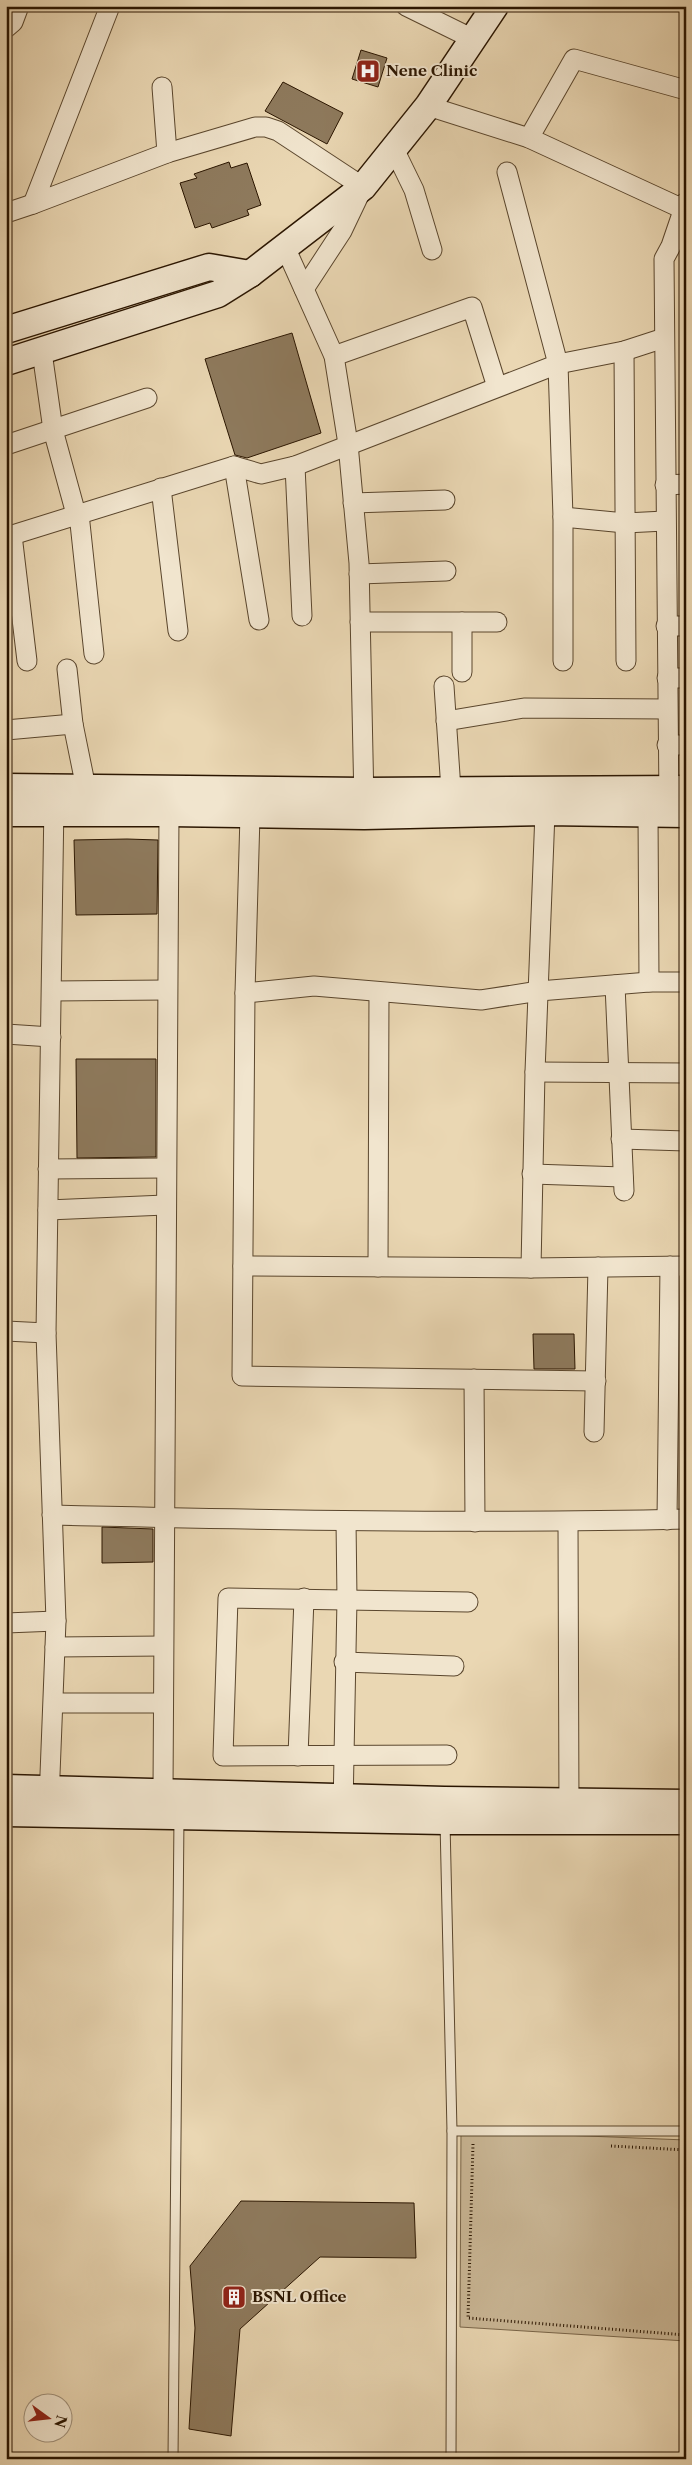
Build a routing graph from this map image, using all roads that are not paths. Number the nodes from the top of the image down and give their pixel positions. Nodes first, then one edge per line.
1 (20, 6) edge
2 (110, 6) edge
3 (406, 6) edge
4 (495, 6) edge
5 (6, 28) edge
6 (473, 39) junction
7 (162, 87) dead end
8 (686, 90) edge
9 (428, 106) junction
10 (529, 138) junction
11 (394, 149) junction
12 (167, 153) junction
13 (507, 172) dead end
14 (363, 187) junction
15 (33, 204) junction
16 (685, 206) edge
17 (6, 213) edge
18 (285, 247) junction
19 (678, 249) edge
20 (432, 250) dead end
21 (250, 274) junction
22 (304, 289) junction
23 (6, 330) edge
24 (664, 338) junction
25 (624, 351) junction
26 (42, 352) junction
27 (334, 356) junction
28 (6, 362) edge
29 (558, 364) junction
30 (497, 387) junction
31 (148, 398) dead end
32 (53, 430) junction
33 (348, 444) junction
34 (6, 445) edge
35 (234, 466) junction
36 (295, 466) junction
37 (686, 484) edge
38 (665, 485) junction
39 (160, 488) junction
40 (445, 500) dead end
41 (353, 503) junction
42 (78, 514) junction
43 (563, 516) junction
44 (665, 522) junction
45 (626, 523) junction
46 (9, 536) edge
47 (446, 571) dead end
48 (359, 574) junction
49 (302, 616) dead end
50 (259, 620) dead end
51 (360, 622) junction
52 (462, 622) junction
53 (497, 622) dead end
54 (666, 626) junction
55 (686, 626) edge
56 (178, 631) dead end
57 (94, 654) dead end
58 (26, 661) dead end
59 (563, 661) dead end
60 (626, 661) dead end
61 (67, 669) dead end
62 (462, 672) dead end
63 (667, 678) junction
64 (686, 678) edge
65 (444, 686) dead end
66 (667, 709) junction
67 (446, 721) junction
68 (73, 724) junction
69 (6, 730) edge
70 (676, 745) edge
71 (6, 787) edge
72 (54, 787) junction
73 (86, 788) junction
74 (678, 788) edge
75 (451, 790) junction
76 (364, 804) junction
77 (545, 812) junction
78 (6, 813) edge
79 (54, 813) junction
80 (169, 813) junction
81 (667, 814) edge
82 (250, 815) junction
83 (648, 982) junction
84 (686, 982) edge
85 (615, 985) junction
86 (166, 990) junction
87 (52, 991) junction
88 (539, 991) junction
89 (379, 992) junction
90 (246, 993) junction
91 (6, 1034) edge
92 (51, 1037) junction
93 (535, 1072) junction
94 (619, 1074) junction
95 (686, 1074) edge
96 (621, 1139) junction
97 (686, 1141) edge
98 (165, 1168) junction
99 (48, 1169) junction
100 (532, 1174) junction
101 (165, 1205) junction
102 (48, 1210) junction
103 (243, 1266) junction
104 (678, 1266) edge
105 (378, 1267) junction
106 (598, 1267) junction
107 (531, 1268) junction
108 (6, 1331) edge
109 (46, 1333) junction
110 (474, 1379) junction
111 (596, 1381) junction
112 (594, 1432) dead end
113 (52, 1515) junction
114 (163, 1518) junction
115 (666, 1520) junction
116 (686, 1520) edge
117 (346, 1521) junction
118 (475, 1522) junction
119 (568, 1522) junction
120 (304, 1598) junction
121 (347, 1599) junction
122 (468, 1602) dead end
123 (56, 1621) junction
124 (6, 1623) edge
125 (163, 1646) junction
126 (55, 1647) junction
127 (344, 1662) junction
128 (454, 1666) dead end
129 (54, 1702) junction
130 (163, 1703) junction
131 (344, 1754) junction
132 (447, 1755) dead end
133 (298, 1756) junction
134 (6, 1788) edge
135 (50, 1789) junction
136 (175, 1802) junction
137 (686, 1803) edge
138 (343, 1808) junction
139 (445, 1810) junction
140 (569, 1810) junction
141 (6, 1814) edge
142 (48, 1814) junction
143 (686, 1821) edge
144 (452, 2130) junction
145 (686, 2131) edge
146 (173, 2459) edge
147 (451, 2459) edge

1 - 5 street
2 - 15 street
3 - 6 street
4 - 6 street
6 - 9 street
7 - 12 street
8 - 10 street
9 - 10 street
9 - 11 street
10 - 16 street
11 - 14 street
11 - 20 street
12 - 14 street
12 - 15 street
13 - 29 street
14 - 18 street
14 - 22 street
15 - 17 street
16 - 19 street
18 - 21 street
18 - 22 street
19 - 24 street
21 - 23 street
21 - 26 street
22 - 27 street
24 - 25 street
24 - 38 street
25 - 29 street
25 - 45 street
26 - 28 street
26 - 32 street
27 - 30 street
27 - 33 street
29 - 30 street
29 - 43 street
30 - 33 street
31 - 32 street
32 - 34 street
32 - 42 street
33 - 36 street
33 - 41 street
35 - 36 street
35 - 39 street
35 - 50 street
36 - 49 street
37 - 38 street
38 - 44 street
39 - 42 street
39 - 56 street
40 - 41 street
41 - 48 street
42 - 46 street
42 - 57 street
43 - 45 street
43 - 59 street
44 - 45 street
44 - 54 street
45 - 60 street
46 - 58 street
47 - 48 street
48 - 51 street
51 - 52 street
51 - 76 street
52 - 53 street
52 - 62 street
54 - 55 street
54 - 63 street
61 - 68 street
63 - 64 street
63 - 66 street
65 - 67 street
66 - 67 street
66 - 70 street
67 - 75 street
68 - 69 street
68 - 73 street
70 - 74 street
71 - 72 street
72 - 73 street
72 - 79 street
73 - 76 street
74 - 75 street
74 - 81 street
75 - 76 street
76 - 77 street
76 - 82 street
77 - 81 street
77 - 88 street
78 - 79 street
79 - 80 street
79 - 87 street
80 - 82 street
80 - 86 street
81 - 83 street
82 - 90 street
83 - 84 street
83 - 85 street
85 - 88 street
85 - 94 street
86 - 87 street
86 - 98 street
87 - 92 street
88 - 89 street
88 - 93 street
89 - 90 street
89 - 105 street
90 - 103 street
91 - 92 street
92 - 99 street
93 - 94 street
93 - 100 street
94 - 95 street
94 - 96 street
96 - 97 street
96 - 100 street
98 - 99 street
98 - 101 street
99 - 102 street
100 - 107 street
101 - 102 street
101 - 114 street
102 - 109 street
103 - 105 street
103 - 110 street
104 - 106 street
104 - 115 street
105 - 107 street
106 - 107 street
106 - 111 street
108 - 109 street
109 - 113 street
110 - 111 street
110 - 118 street
111 - 112 street
113 - 114 street
113 - 123 street
114 - 117 street
114 - 125 street
115 - 116 street
115 - 119 street
117 - 118 street
117 - 121 street
118 - 119 street
119 - 140 street
120 - 121 street
120 - 133 street
120 - 133 street
121 - 122 street
121 - 127 street
123 - 124 street
123 - 126 street
125 - 126 street
125 - 130 street
126 - 129 street
127 - 128 street
127 - 131 street
129 - 130 street
129 - 135 street
130 - 136 street
131 - 132 street
131 - 133 street
131 - 138 street
134 - 135 street
135 - 136 street
135 - 142 street
136 - 138 street
136 - 142 street
136 - 146 lane
137 - 140 street
138 - 139 street
139 - 140 street
139 - 144 lane
140 - 143 street
141 - 142 street
144 - 145 lane
144 - 147 lane

